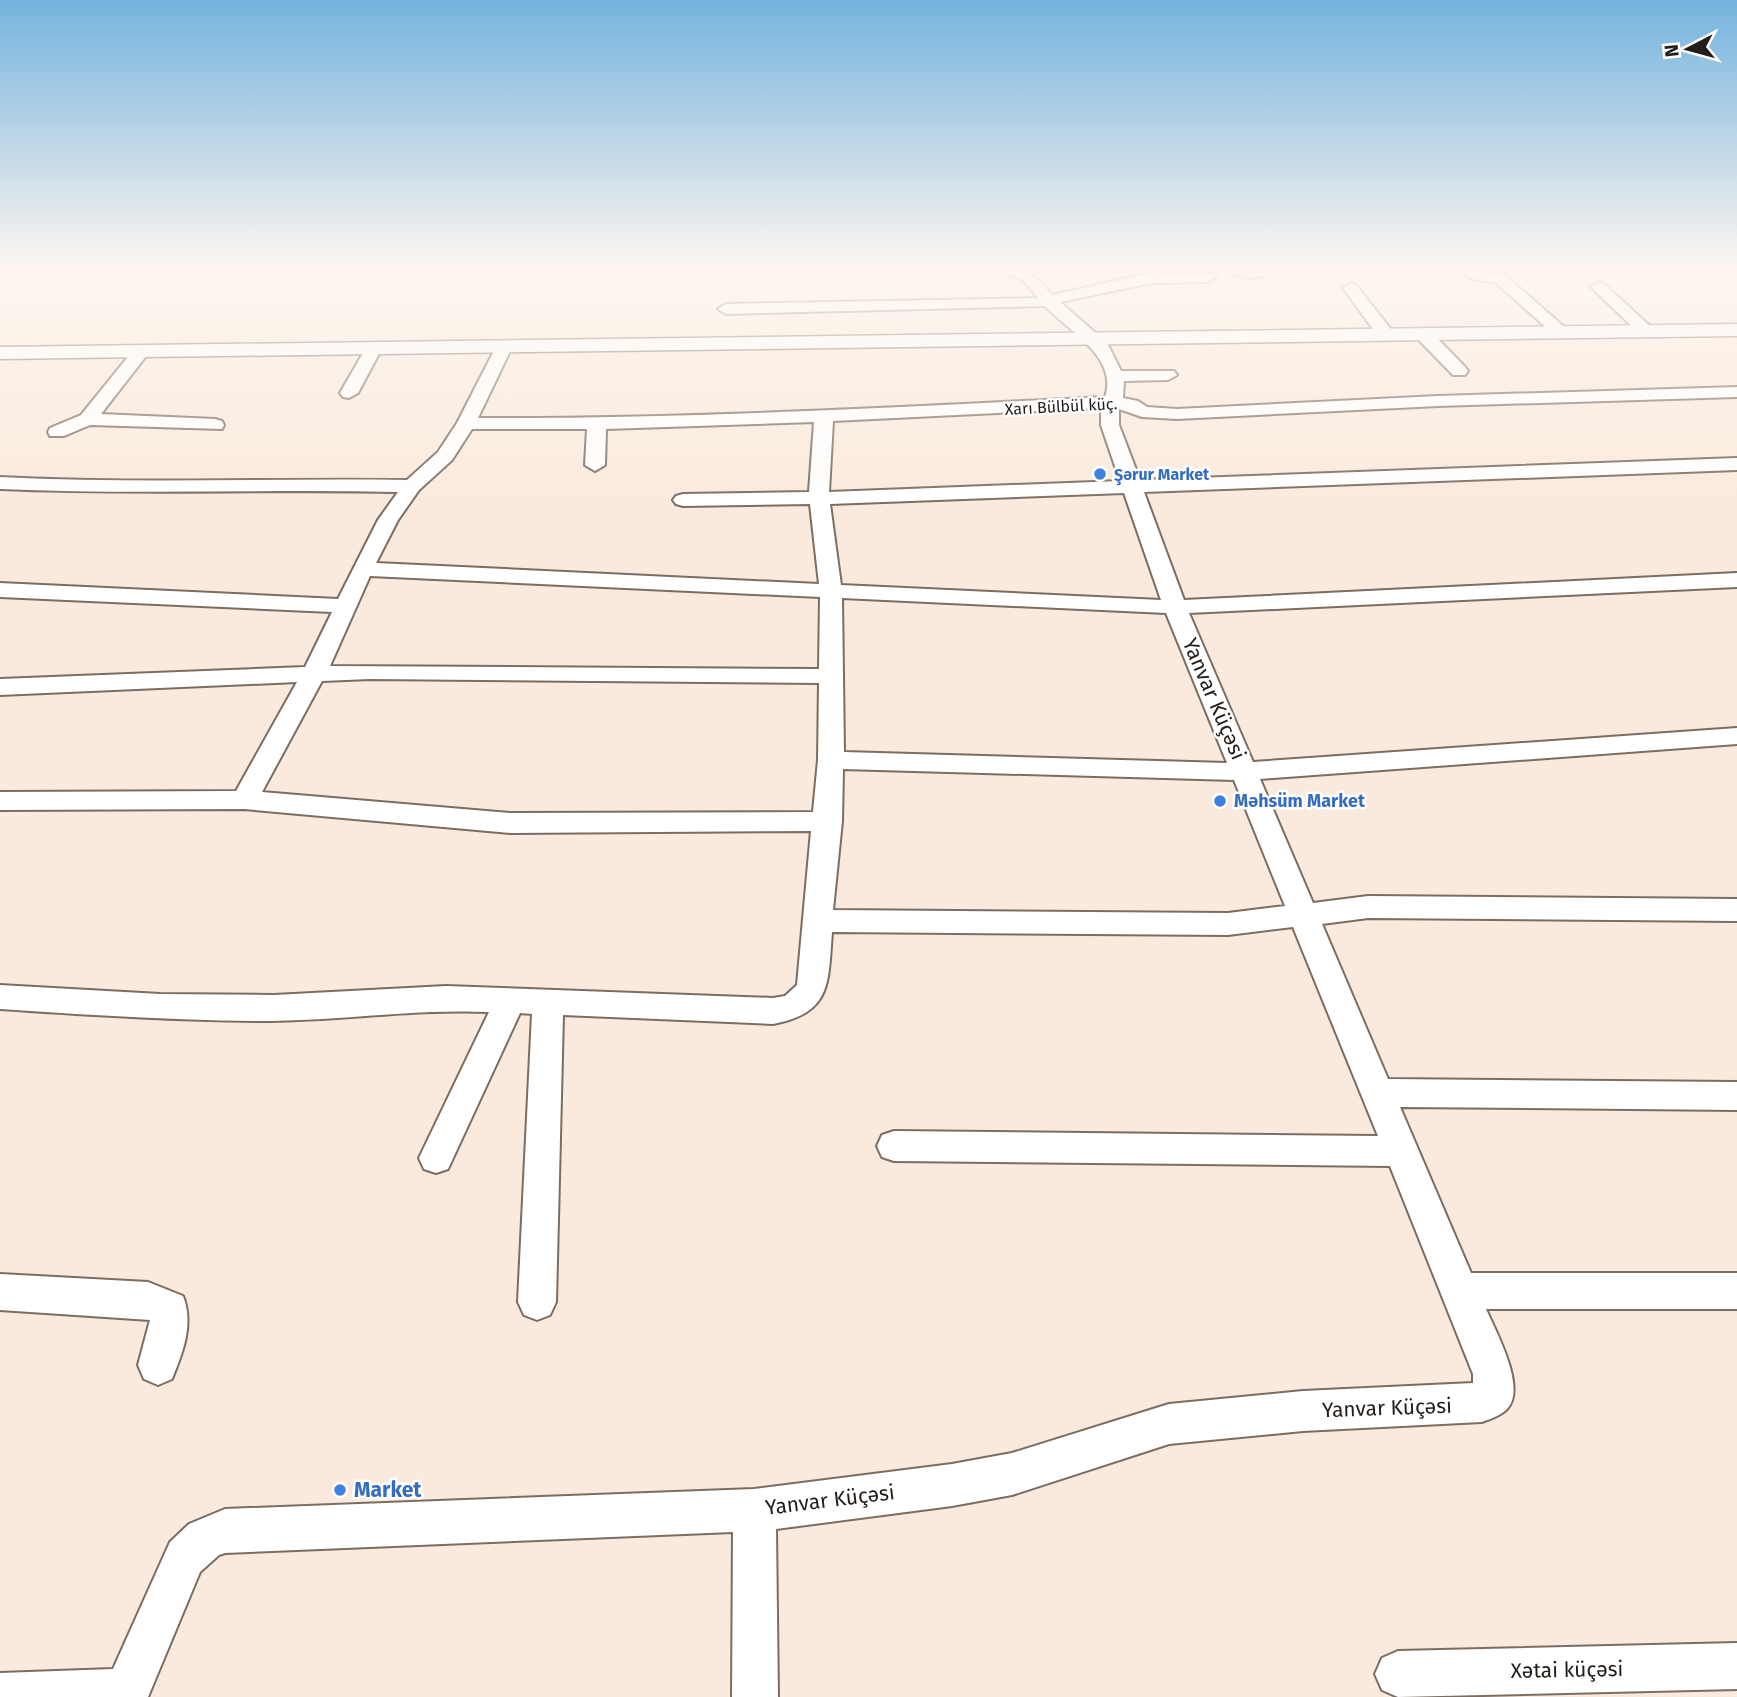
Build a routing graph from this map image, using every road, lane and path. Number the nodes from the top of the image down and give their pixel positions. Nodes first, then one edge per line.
1 (682, 345) edge
2 (1098, 345) edge
3 (1434, 345) edge
4 (504, 347) junction
5 (374, 348) junction
6 (142, 351) junction
7 (0, 353) edge
8 (1459, 371) dead end
9 (1168, 375) dead end
10 (1115, 389) junction
11 (1737, 392) edge
12 (349, 393) dead end
13 (824, 416) junction
14 (88, 419) junction
15 (466, 423) junction
16 (597, 424) junction
17 (215, 425) dead end
18 (57, 432) dead end
19 (1737, 464) edge
20 (595, 465) dead end
21 (0, 483) edge
22 (412, 486) junction
23 (1131, 486) junction
24 (819, 498) junction
25 (683, 500) dead end
26 (362, 569) junction
27 (1737, 580) edge
28 (0, 590) edge
29 (831, 590) junction
30 (345, 606) junction
31 (1175, 607) junction
32 (313, 674) junction
33 (831, 676) junction
34 (0, 687) edge
35 (1737, 736) edge
36 (831, 760) junction
37 (1244, 771) junction
38 (244, 800) junction
39 (0, 801) edge
40 (828, 821) junction
41 (1737, 910) edge
42 (1303, 914) junction
43 (818, 921) junction
44 (0, 997) edge
45 (511, 1000) junction
46 (548, 1001) junction
47 (1377, 1093) junction
48 (1737, 1096) edge
49 (894, 1146) dead end
50 (1400, 1151) junction
51 (436, 1158) dead end
52 (1460, 1291) junction
53 (1737, 1291) edge
54 (0, 1292) edge
55 (537, 1302) dead end
56 (158, 1365) dead end
57 (754, 1510) junction
58 (1737, 1666) edge
59 (1398, 1674) dead end
60 (125, 1695) edge
61 (0, 1696) edge
62 (755, 1697) edge

1 - 4 street
2 - 10 street, Yanvar Küçəsi
3 - 8 street
4 - 5 street
4 - 15 street
5 - 6 street
5 - 12 street
6 - 7 street
6 - 14 street
9 - 10 street
10 - 11 street, Xarı Bülbül küç.
10 - 13 street, Xarı Bülbül küç.
10 - 23 street, Yanvar Küçəsi
13 - 16 street, Xarı Bülbül küç.
13 - 24 street
14 - 17 street
14 - 18 street
15 - 16 street, Xarı Bülbül küç.
15 - 22 street
16 - 20 street
19 - 23 street
21 - 22 street
22 - 26 street
23 - 24 street
23 - 31 street, Yanvar Küçəsi
24 - 25 street
24 - 29 street
26 - 29 street
26 - 30 street
27 - 31 street
28 - 30 street
29 - 31 street
29 - 33 street
30 - 32 street
31 - 37 street, Yanvar Küçəsi
32 - 33 street
32 - 34 street
32 - 38 street
33 - 36 street
35 - 37 street
36 - 37 street
36 - 40 street
37 - 42 street, Yanvar Küçəsi
38 - 39 street
38 - 40 street
40 - 43 street
41 - 42 street
42 - 43 street
42 - 47 street, Yanvar Küçəsi
43 - 46 street
44 - 45 street
45 - 46 street
45 - 51 street
46 - 55 street
47 - 48 street
47 - 50 street, Yanvar Küçəsi
49 - 50 street
50 - 52 street, Yanvar Küçəsi
52 - 53 street
52 - 57 street, Yanvar Küçəsi
54 - 56 street
57 - 60 street, Yanvar Küçəsi
57 - 62 street
58 - 59 street, Xətai küçəsi
60 - 61 street

